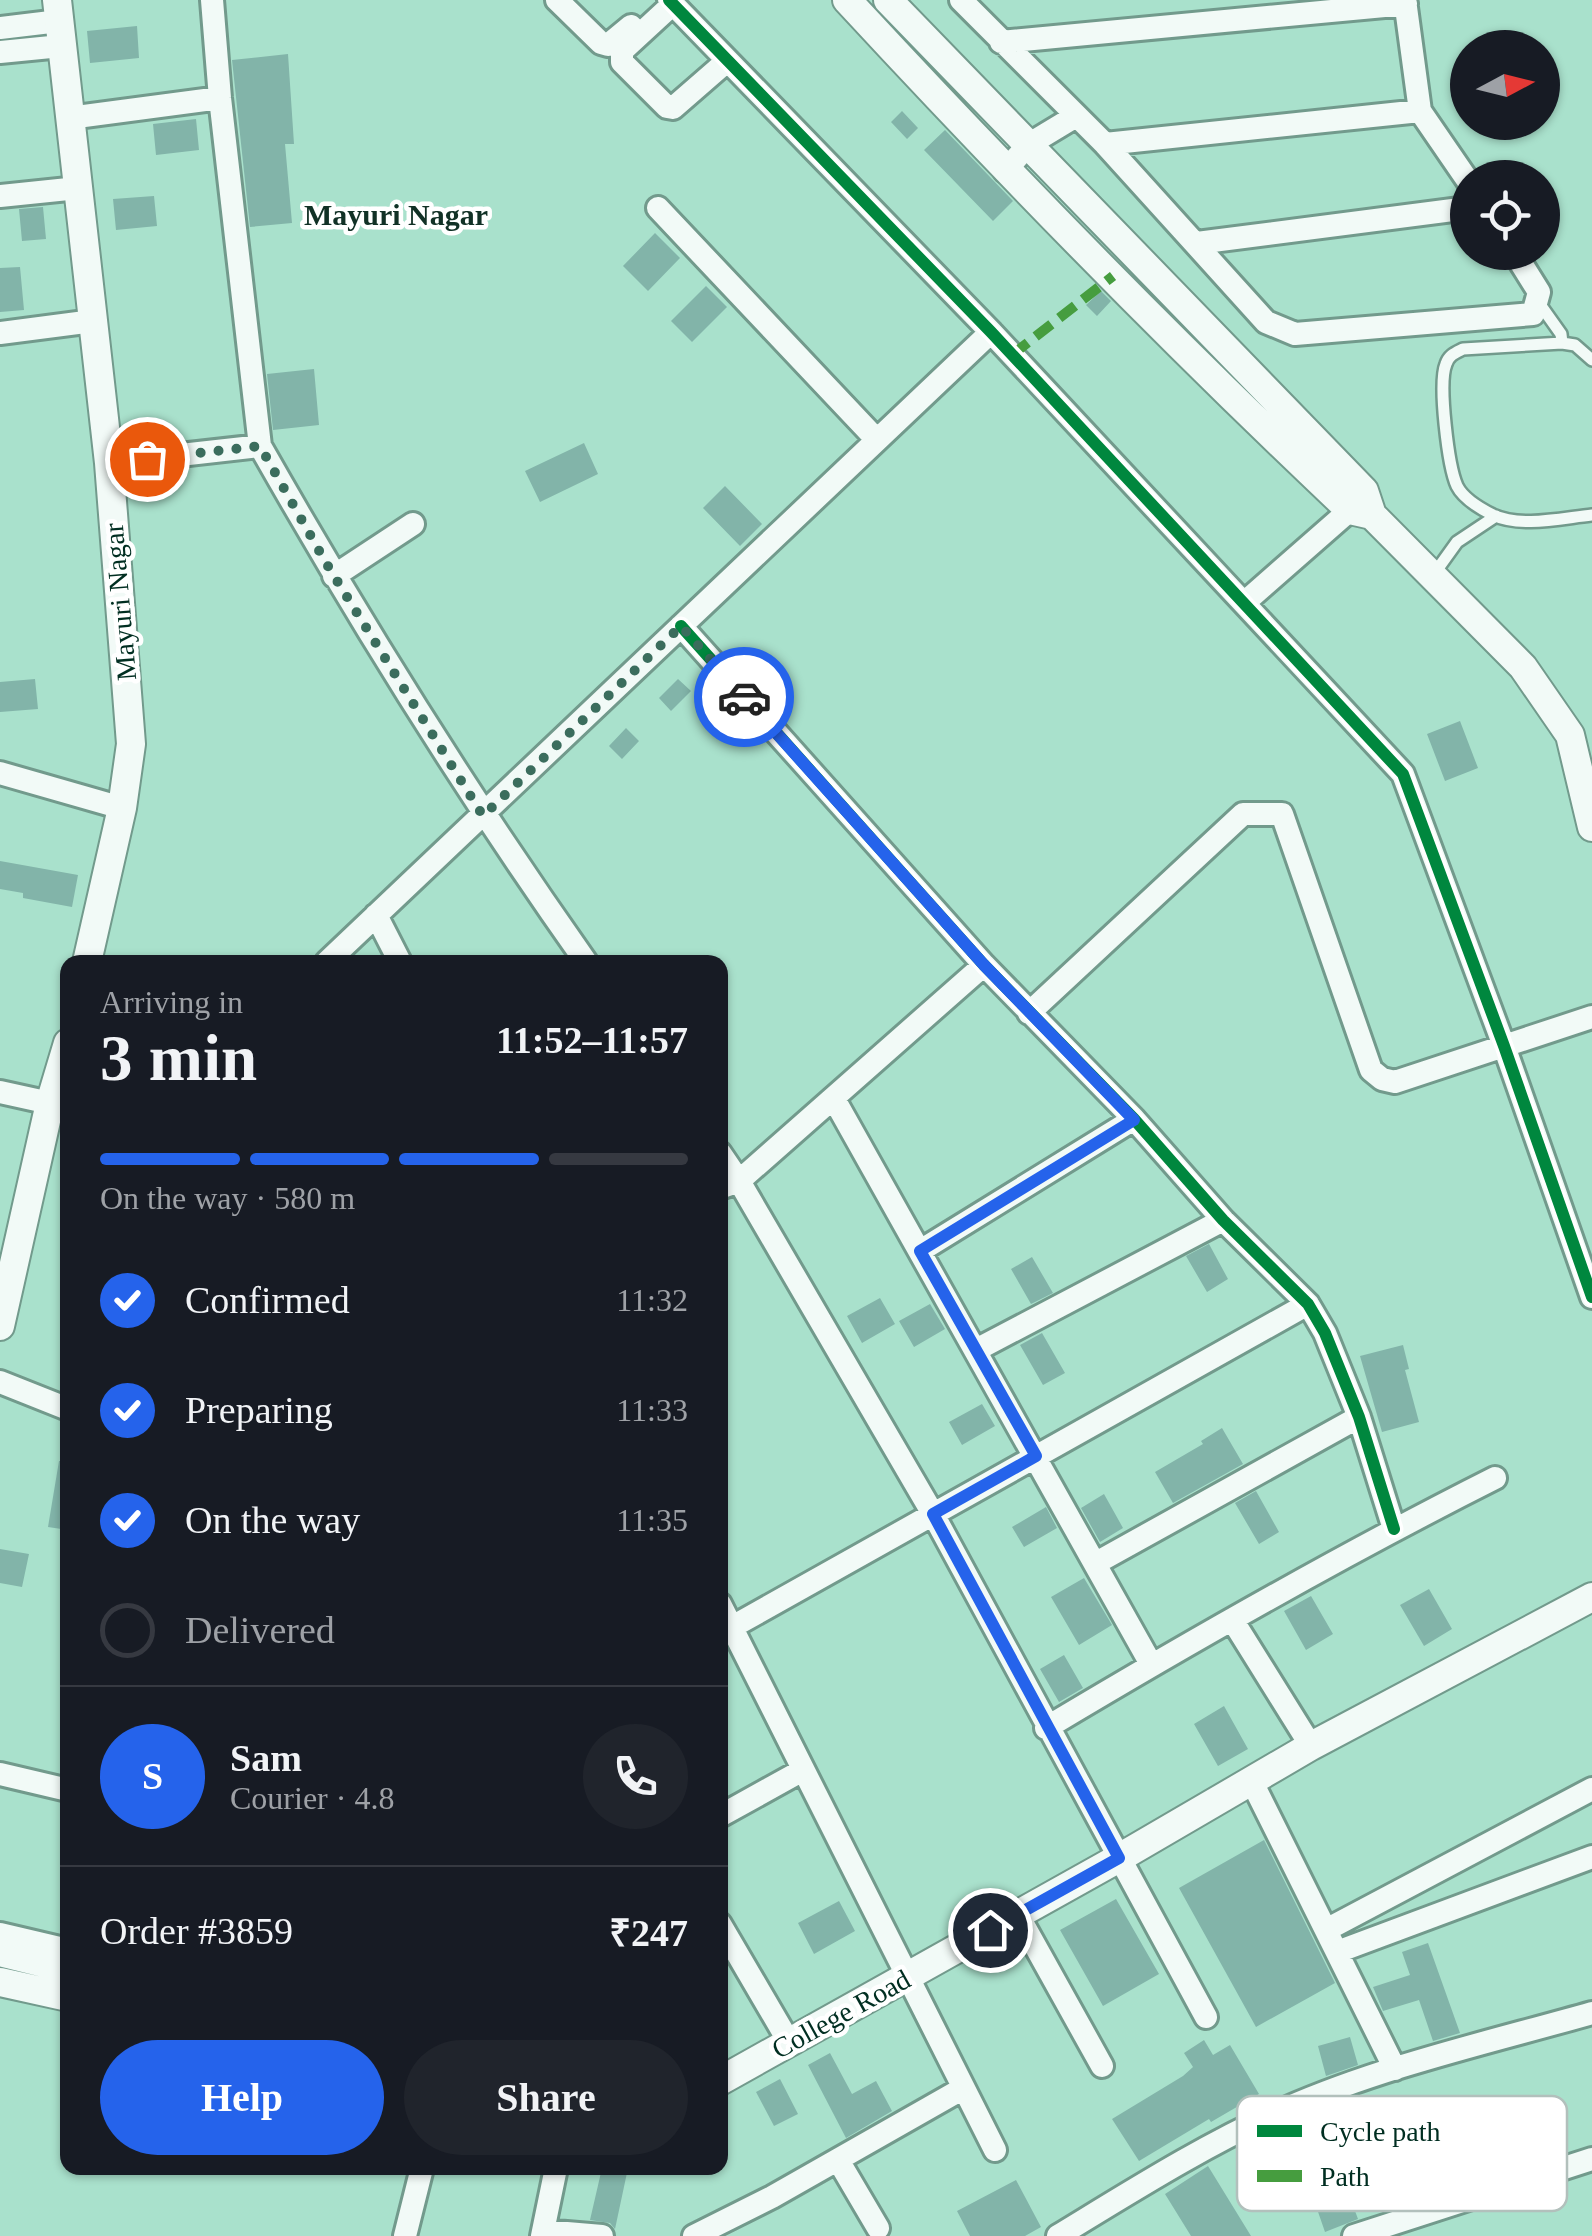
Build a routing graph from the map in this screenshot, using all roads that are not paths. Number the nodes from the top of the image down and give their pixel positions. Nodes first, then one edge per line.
1 (212, 0) edge
2 (558, 0) edge
3 (847, 0) edge
4 (888, 0) edge
5 (961, 0) edge
6 (667, 1) edge
7 (1406, 2) edge
8 (59, 23) edge
9 (0, 28) edge
10 (1001, 42) junction
11 (0, 52) edge
12 (727, 61) junction
13 (220, 98) junction
14 (1420, 111) junction
15 (1076, 116) junction
16 (69, 118) junction
17 (1105, 144) junction
18 (1028, 145) junction
19 (1454, 160) edge
20 (1005, 170) junction
21 (78, 188) junction
22 (0, 196) edge
23 (658, 208) dead end
24 (1450, 210) edge
25 (1197, 243) junction
26 (1526, 270) edge
27 (1539, 303) junction
28 (94, 321) junction
29 (991, 332) junction
30 (0, 333) edge
31 (1562, 343) junction
32 (1592, 360) edge
33 (876, 439) junction
34 (260, 446) junction
35 (109, 463) junction
36 (1362, 505) junction
37 (1592, 515) edge
38 (1496, 516) junction
39 (413, 524) dead end
40 (334, 576) junction
41 (1432, 576) junction
42 (1244, 603) junction
43 (681, 626) junction
44 (1581, 732) edge
45 (0, 774) edge
46 (122, 808) junction
47 (483, 816) junction
48 (1592, 826) edge
49 (376, 915) junction
50 (88, 955) edge
51 (334, 955) edge
52 (396, 955) edge
53 (581, 955) edge
54 (984, 965) junction
55 (1029, 1012) junction
56 (1592, 1017) edge
57 (1504, 1046) junction
58 (60, 1070) edge
59 (0, 1092) edge
60 (834, 1098) junction
61 (50, 1103) junction
62 (1134, 1120) junction
63 (730, 1184) edge
64 (1222, 1220) junction
65 (12, 1226) edge
66 (920, 1251) junction
67 (1592, 1297) edge
68 (1308, 1304) junction
69 (0, 1326) edge
70 (976, 1350) junction
71 (0, 1382) edge
72 (60, 1406) edge
73 (1360, 1417) junction
74 (1036, 1456) junction
75 (1495, 1478) dead end
76 (933, 1514) junction
77 (1394, 1529) junction
78 (1096, 1563) junction
79 (1592, 1597) edge
80 (728, 1619) edge
81 (1233, 1621) junction
82 (732, 1627) junction
83 (1152, 1664) junction
84 (1046, 1728) junction
85 (1311, 1746) junction
86 (803, 1770) junction
87 (0, 1774) edge
88 (1252, 1782) junction
89 (60, 1788) edge
90 (1592, 1789) edge
91 (728, 1812) edge
92 (1592, 1857) edge
93 (1119, 1858) junction
94 (1018, 1915) junction
95 (1326, 1930) junction
96 (0, 1934) edge
97 (728, 1937) edge
98 (0, 1952) edge
99 (1337, 1952) junction
100 (60, 1953) edge
101 (24, 1968) edge
102 (60, 1969) edge
103 (906, 1977) junction
104 (60, 1993) edge
105 (1592, 2013) edge
106 (1206, 2017) dead end
107 (790, 2042) junction
108 (1102, 2066) dead end
109 (1395, 2069) junction
110 (728, 2077) edge
111 (962, 2089) junction
112 (1320, 2096) edge
113 (1237, 2133) edge
114 (995, 2150) dead end
115 (1592, 2159) edge
116 (838, 2160) junction
117 (1567, 2167) edge
118 (420, 2175) edge
119 (555, 2175) edge
120 (1431, 2211) edge
121 (878, 2228) dead end
122 (542, 2234) edge
123 (406, 2236) edge
124 (602, 2236) edge
125 (694, 2236) edge
126 (1058, 2236) edge
127 (1354, 2236) edge

1 - 13 street
2 - 6 street
3 - 20 street
4 - 18 street
5 - 10 street
6 - 12 street
6 - 12 street
7 - 10 street
7 - 14 street
8 - 9 street
8 - 11 street
8 - 16 street, Mayuri Nagar
10 - 15 street
12 - 29 street
13 - 16 street
13 - 34 street
14 - 17 street
14 - 19 street
15 - 17 street
15 - 18 street
16 - 21 street, Mayuri Nagar
17 - 25 street
18 - 20 street
18 - 36 street
20 - 36 street
21 - 22 street
21 - 28 street, Mayuri Nagar
23 - 33 street
24 - 25 street
25 - 27 street
26 - 27 street
27 - 31 lane
28 - 30 street
28 - 35 street, Mayuri Nagar
29 - 33 street
29 - 42 street
31 - 32 lane
31 - 38 lane
33 - 43 street
34 - 35 street
34 - 40 street
35 - 46 street, Mayuri Nagar
36 - 41 street
36 - 42 street
37 - 38 lane
38 - 41 lane
39 - 40 street
40 - 47 street
41 - 44 street
42 - 57 street
43 - 47 street
43 - 54 street
44 - 48 street
45 - 46 street
46 - 50 street, Mayuri Nagar
47 - 49 street
47 - 53 street
49 - 51 street
49 - 52 street
54 - 55 street
54 - 60 street
55 - 57 street
55 - 62 street
56 - 57 street
57 - 67 street
58 - 61 street
59 - 61 street
60 - 63 street
60 - 66 street
61 - 65 street
62 - 64 street
62 - 66 street
63 - 76 street
64 - 68 street
64 - 70 street
65 - 69 street
66 - 70 street
68 - 73 street
68 - 74 street
70 - 74 street
71 - 72 street
73 - 77 street
73 - 78 street
74 - 76 street
74 - 78 street
75 - 77 street
76 - 82 street
76 - 84 street
77 - 81 street
78 - 83 street
79 - 85 street, College Road
80 - 82 street
81 - 83 street
81 - 85 street
82 - 86 street
83 - 84 street
84 - 93 street
85 - 88 street, College Road
86 - 91 street
86 - 103 street
87 - 89 street
88 - 93 street, College Road
88 - 95 street
90 - 95 street
92 - 99 street
93 - 94 street, College Road
93 - 106 street
94 - 103 street, College Road
94 - 108 street
95 - 99 street
96 - 101 street
97 - 107 street
98 - 101 street
99 - 109 street
100 - 101 street
101 - 102 street
101 - 104 street
103 - 107 street, College Road
103 - 111 street
105 - 109 street
107 - 110 street, College Road
109 - 112 street
111 - 114 street
111 - 116 street
113 - 126 street
115 - 117 street
116 - 121 street
116 - 125 street
118 - 123 street
119 - 122 street
120 - 127 street
122 - 124 street

